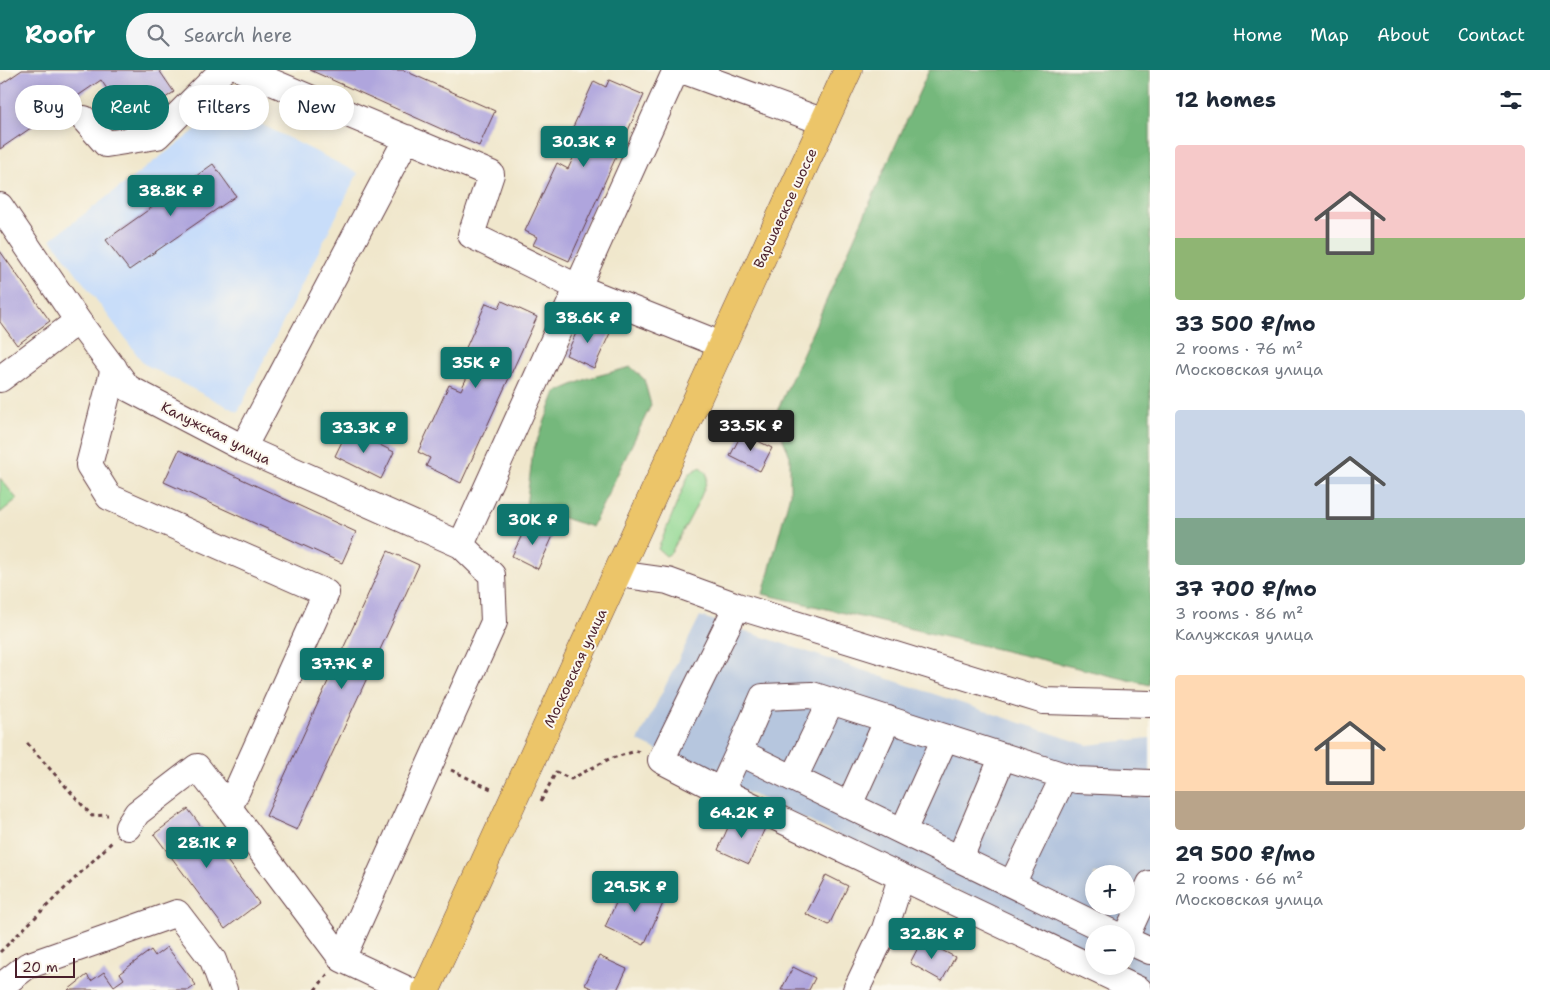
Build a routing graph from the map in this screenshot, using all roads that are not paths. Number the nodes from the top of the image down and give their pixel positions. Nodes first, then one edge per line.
1 (223, 70) edge
2 (243, 70) edge
3 (676, 70) edge
4 (682, 70) edge
5 (848, 70) edge
6 (84, 119) dead end
7 (824, 122) junction
8 (407, 138) junction
9 (0, 206) edge
10 (579, 288) junction
11 (78, 320) junction
12 (722, 346) junction
13 (114, 368) junction
14 (0, 378) edge
15 (243, 448) junction
16 (461, 545) junction
17 (618, 574) junction
18 (737, 606) junction
19 (831, 701) junction
20 (1150, 704) edge
21 (888, 719) junction
22 (945, 738) junction
23 (739, 752) junction
24 (1004, 756) junction
25 (1064, 776) junction
26 (794, 778) junction
27 (1150, 783) edge
28 (721, 791) junction
29 (849, 805) junction
30 (229, 808) junction
31 (132, 820) road end
32 (903, 831) junction
33 (960, 858) junction
34 (901, 878) junction
35 (1012, 884) junction
36 (1150, 884) edge
37 (1096, 925) edge
38 (1131, 925) edge
39 (1135, 944) edge
40 (1150, 951) edge
41 (342, 959) junction
42 (0, 987) edge
43 (224, 990) edge
44 (408, 990) edge
45 (426, 990) edge
46 (856, 990) edge
47 (1140, 990) edge

1 - 6 street
2 - 8 street
3 - 10 street
4 - 7 street
5 - 7 highway, Варшавское шоссе
7 - 12 highway, Варшавское шоссе
8 - 10 street
8 - 15 street
9 - 11 street, Калужская улица
10 - 12 street
10 - 16 street
11 - 13 street, Калужская улица
11 - 14 street
12 - 17 highway, Московская улица
13 - 15 street, Калужская улица
13 - 30 street
15 - 16 street, Калужская улица
16 - 41 street
17 - 18 street
17 - 45 highway, Московская улица
18 - 20 street
18 - 28 street
19 - 21 street
19 - 23 street
19 - 26 street
21 - 22 street
21 - 29 street
22 - 24 street
22 - 32 street
23 - 26 street
23 - 28 street
24 - 25 street
24 - 33 street
25 - 27 street
25 - 35 street
26 - 29 street
28 - 34 street
29 - 32 street
30 - 31 street
30 - 41 street
32 - 33 street
33 - 35 street
34 - 46 street
34 - 47 street
35 - 37 street
36 - 38 street
39 - 40 street
41 - 44 street
42 - 43 street

